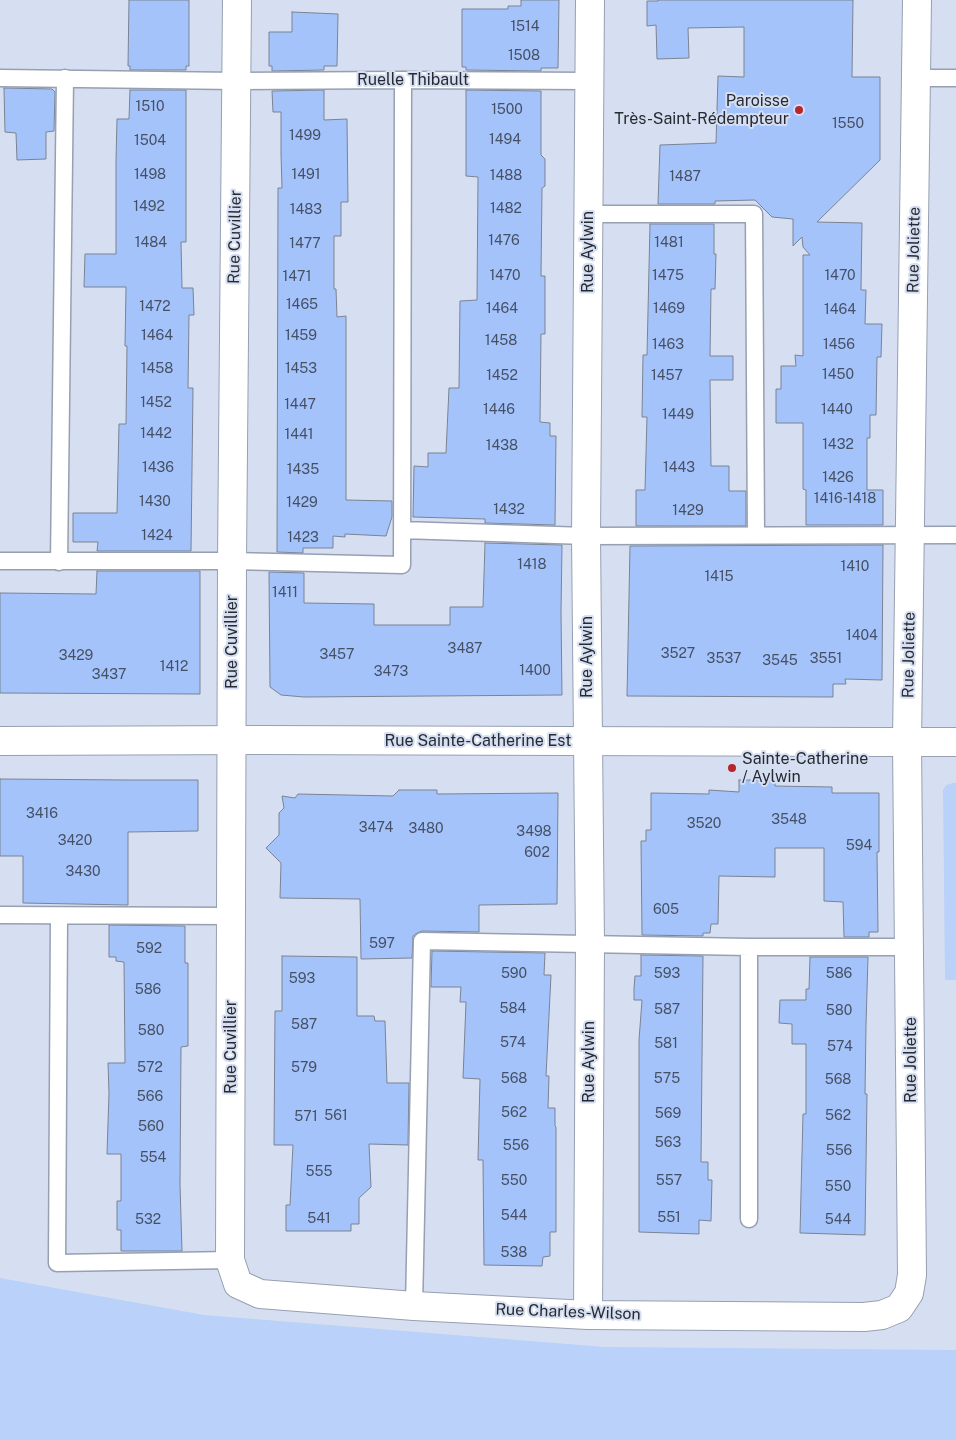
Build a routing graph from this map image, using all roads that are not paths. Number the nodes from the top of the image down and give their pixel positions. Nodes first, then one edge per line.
1 (237, 0) edge
2 (590, 0) edge
3 (917, 0) edge
4 (0, 78) edge
5 (65, 78) junction
6 (916, 78) junction
7 (956, 78) edge
8 (403, 80) junction
9 (237, 81) junction
10 (589, 81) junction
11 (588, 214) junction
12 (402, 530) junction
13 (756, 535) junction
14 (910, 535) junction
15 (956, 535) edge
16 (586, 536) junction
17 (0, 561) edge
18 (232, 561) junction
19 (59, 562) junction
20 (232, 740) junction
21 (0, 741) edge
22 (588, 741) junction
23 (907, 742) junction
24 (956, 742) edge
25 (0, 916) edge
26 (60, 916) junction
27 (232, 916) junction
28 (590, 943) junction
29 (749, 946) junction
30 (910, 947) junction
31 (749, 1219) dead end
32 (234, 1272) junction
33 (414, 1306) junction
34 (899, 1308) joint
35 (588, 1315) junction

1 - 9 street, Rue Cuvillier
2 - 10 street, Rue Aylwin
3 - 6 street, Rue Joliette
4 - 5 lane, Ruelle Thibault
5 - 9 lane, Ruelle Thibault
5 - 19 lane
6 - 7 lane
6 - 14 street, Rue Joliette
8 - 9 lane, Ruelle Thibault
8 - 10 lane, Ruelle Thibault
8 - 12 lane
9 - 18 street, Rue Cuvillier
10 - 11 street, Rue Aylwin
11 - 13 lane
11 - 16 street, Rue Aylwin
12 - 16 lane
12 - 18 lane
13 - 14 lane
13 - 16 lane
14 - 15 lane
14 - 23 street, Rue Joliette
16 - 22 street, Rue Aylwin
17 - 19 lane
18 - 19 lane
18 - 20 street, Rue Cuvillier
20 - 21 street, Rue Sainte-Catherine Est
20 - 22 street, Rue Sainte-Catherine Est
20 - 27 street, Rue Cuvillier
22 - 23 street, Rue Sainte-Catherine Est
22 - 28 street, Rue Aylwin
23 - 24 street, Rue Sainte-Catherine Est
23 - 30 street, Rue Joliette
25 - 26 lane
26 - 27 lane
26 - 32 lane
27 - 32 street, Rue Cuvillier
28 - 29 lane
28 - 33 lane
28 - 35 street, Rue Aylwin
29 - 30 lane
29 - 31 lane
30 - 34 street, Rue Joliette
32 - 33 street, Rue Charles-Wilson
33 - 35 street, Rue Charles-Wilson
34 - 35 street, Rue Charles-Wilson

